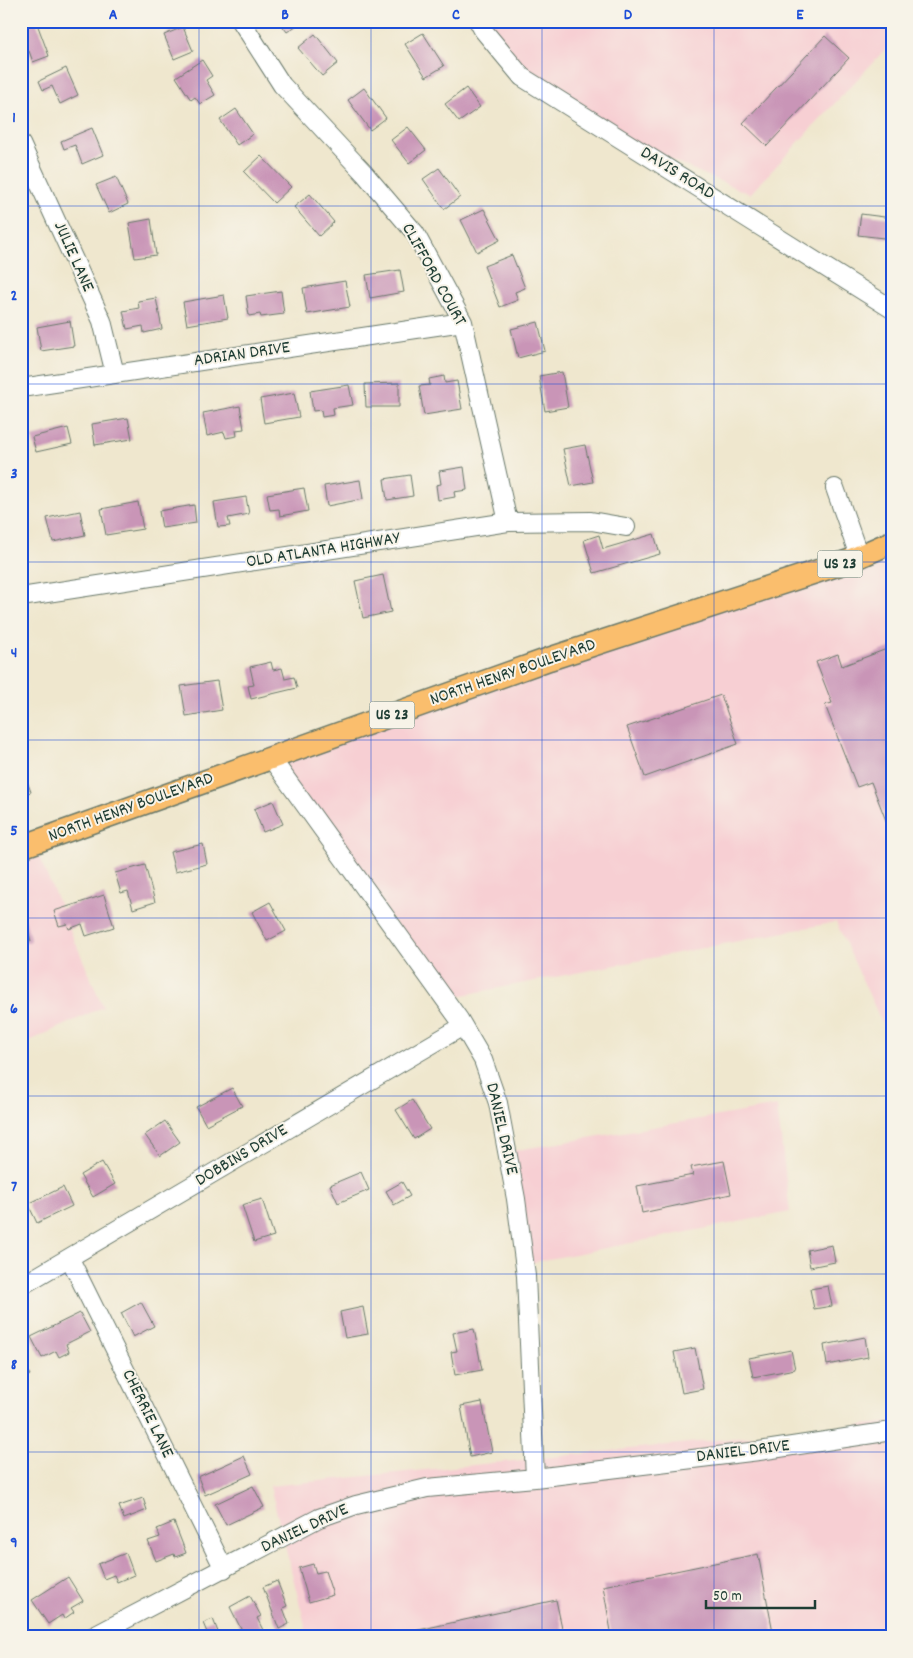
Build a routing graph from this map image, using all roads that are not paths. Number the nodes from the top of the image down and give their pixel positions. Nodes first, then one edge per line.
1 (241, 21) edge
2 (478, 21) edge
3 (21, 144) edge
4 (892, 309) edge
5 (463, 322) junction
6 (115, 374) junction
7 (21, 388) edge
8 (835, 488) dead end
9 (508, 522) junction
10 (626, 527) dead end
11 (892, 542) edge
12 (859, 556) junction
13 (21, 597) edge
14 (271, 758) junction
15 (21, 848) edge
16 (463, 1026) junction
17 (70, 1258) junction
18 (21, 1286) edge
19 (892, 1431) edge
20 (535, 1478) junction
21 (224, 1569) junction
22 (92, 1637) edge

1 - 5 street, CLIFFORD COURT
2 - 4 street, DAVIS ROAD
3 - 6 street, JULIE LANE
5 - 6 street, ADRIAN DRIVE
5 - 9 street, CLIFFORD COURT
6 - 7 street, ADRIAN DRIVE
8 - 12 street
9 - 10 street, OLD ATLANTA HIGHWAY
9 - 13 street, OLD ATLANTA HIGHWAY
11 - 12 main road, NORTH HENRY BOULEVARD / US 23
12 - 14 main road, NORTH HENRY BOULEVARD / US 23
14 - 15 main road, NORTH HENRY BOULEVARD / US 23
14 - 16 street, DANIEL DRIVE
16 - 17 street, DOBBINS DRIVE
16 - 20 street, DANIEL DRIVE
17 - 18 street, DOBBINS DRIVE
17 - 21 street, CHERRIE LANE
19 - 20 street, DANIEL DRIVE
20 - 21 street, DANIEL DRIVE
21 - 22 street, DANIEL DRIVE

